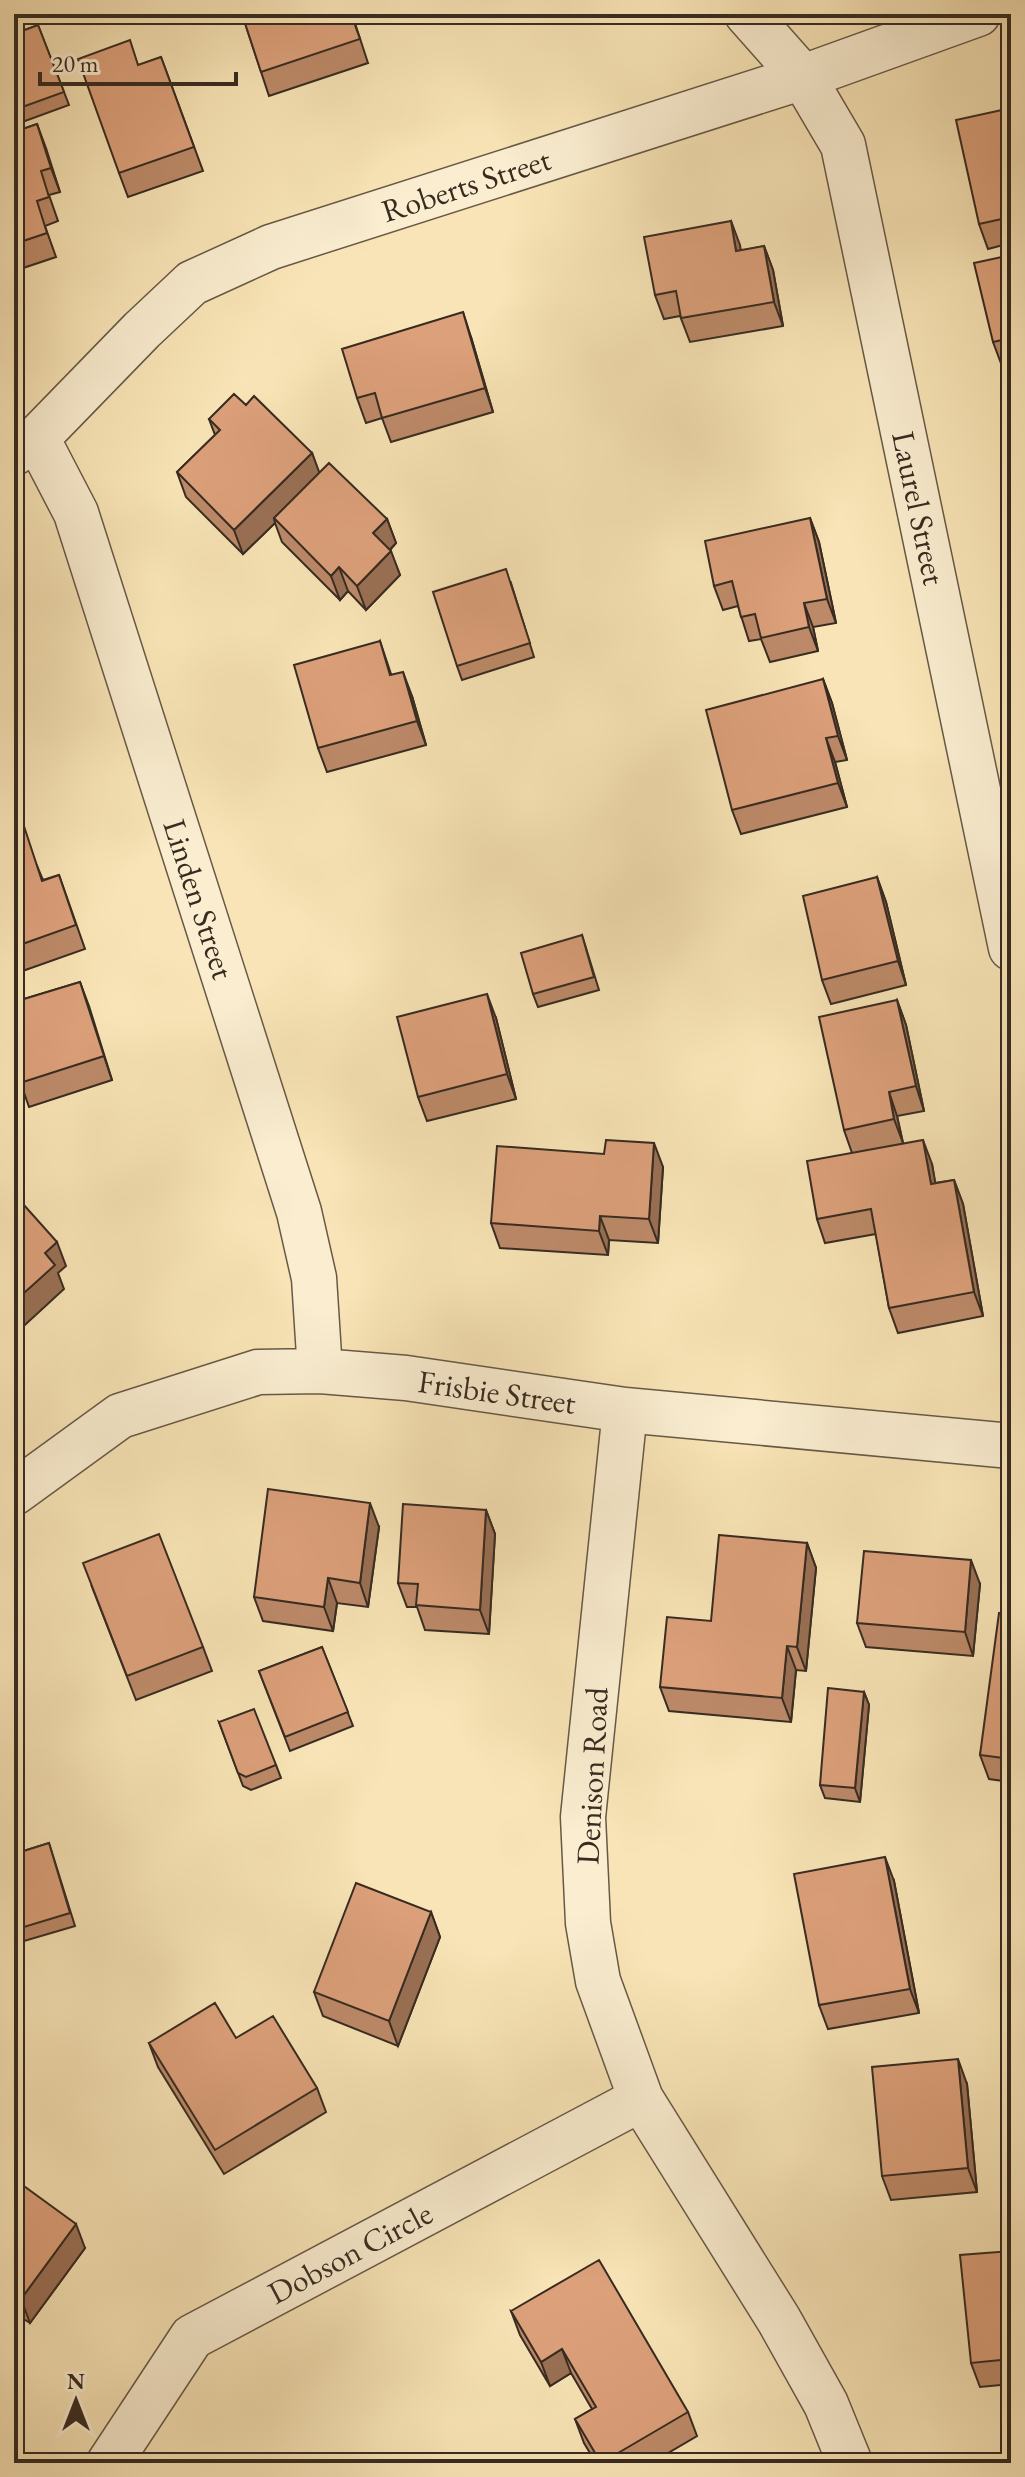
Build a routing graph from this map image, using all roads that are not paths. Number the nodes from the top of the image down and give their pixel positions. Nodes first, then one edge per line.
1 (747, 14) edge
2 (978, 14) edge
3 (803, 77) junction
4 (26, 446) edge
5 (1011, 948) edge
6 (320, 1371) junction
7 (625, 1410) junction
8 (1011, 1446) edge
9 (14, 1493) edge
10 (641, 2099) junction
11 (109, 2463) edge
12 (850, 2463) edge

1 - 3 street, Laurel Street
2 - 3 street, Roberts Street
3 - 4 street, Roberts Street
3 - 5 street, Laurel Street
4 - 6 street, Linden Street
6 - 7 street, Frisbie Street
6 - 9 street, Frisbie Street
7 - 8 street, Frisbie Street
7 - 10 street, Denison Road
10 - 11 street, Dobson Circle
10 - 12 street, Denison Road

